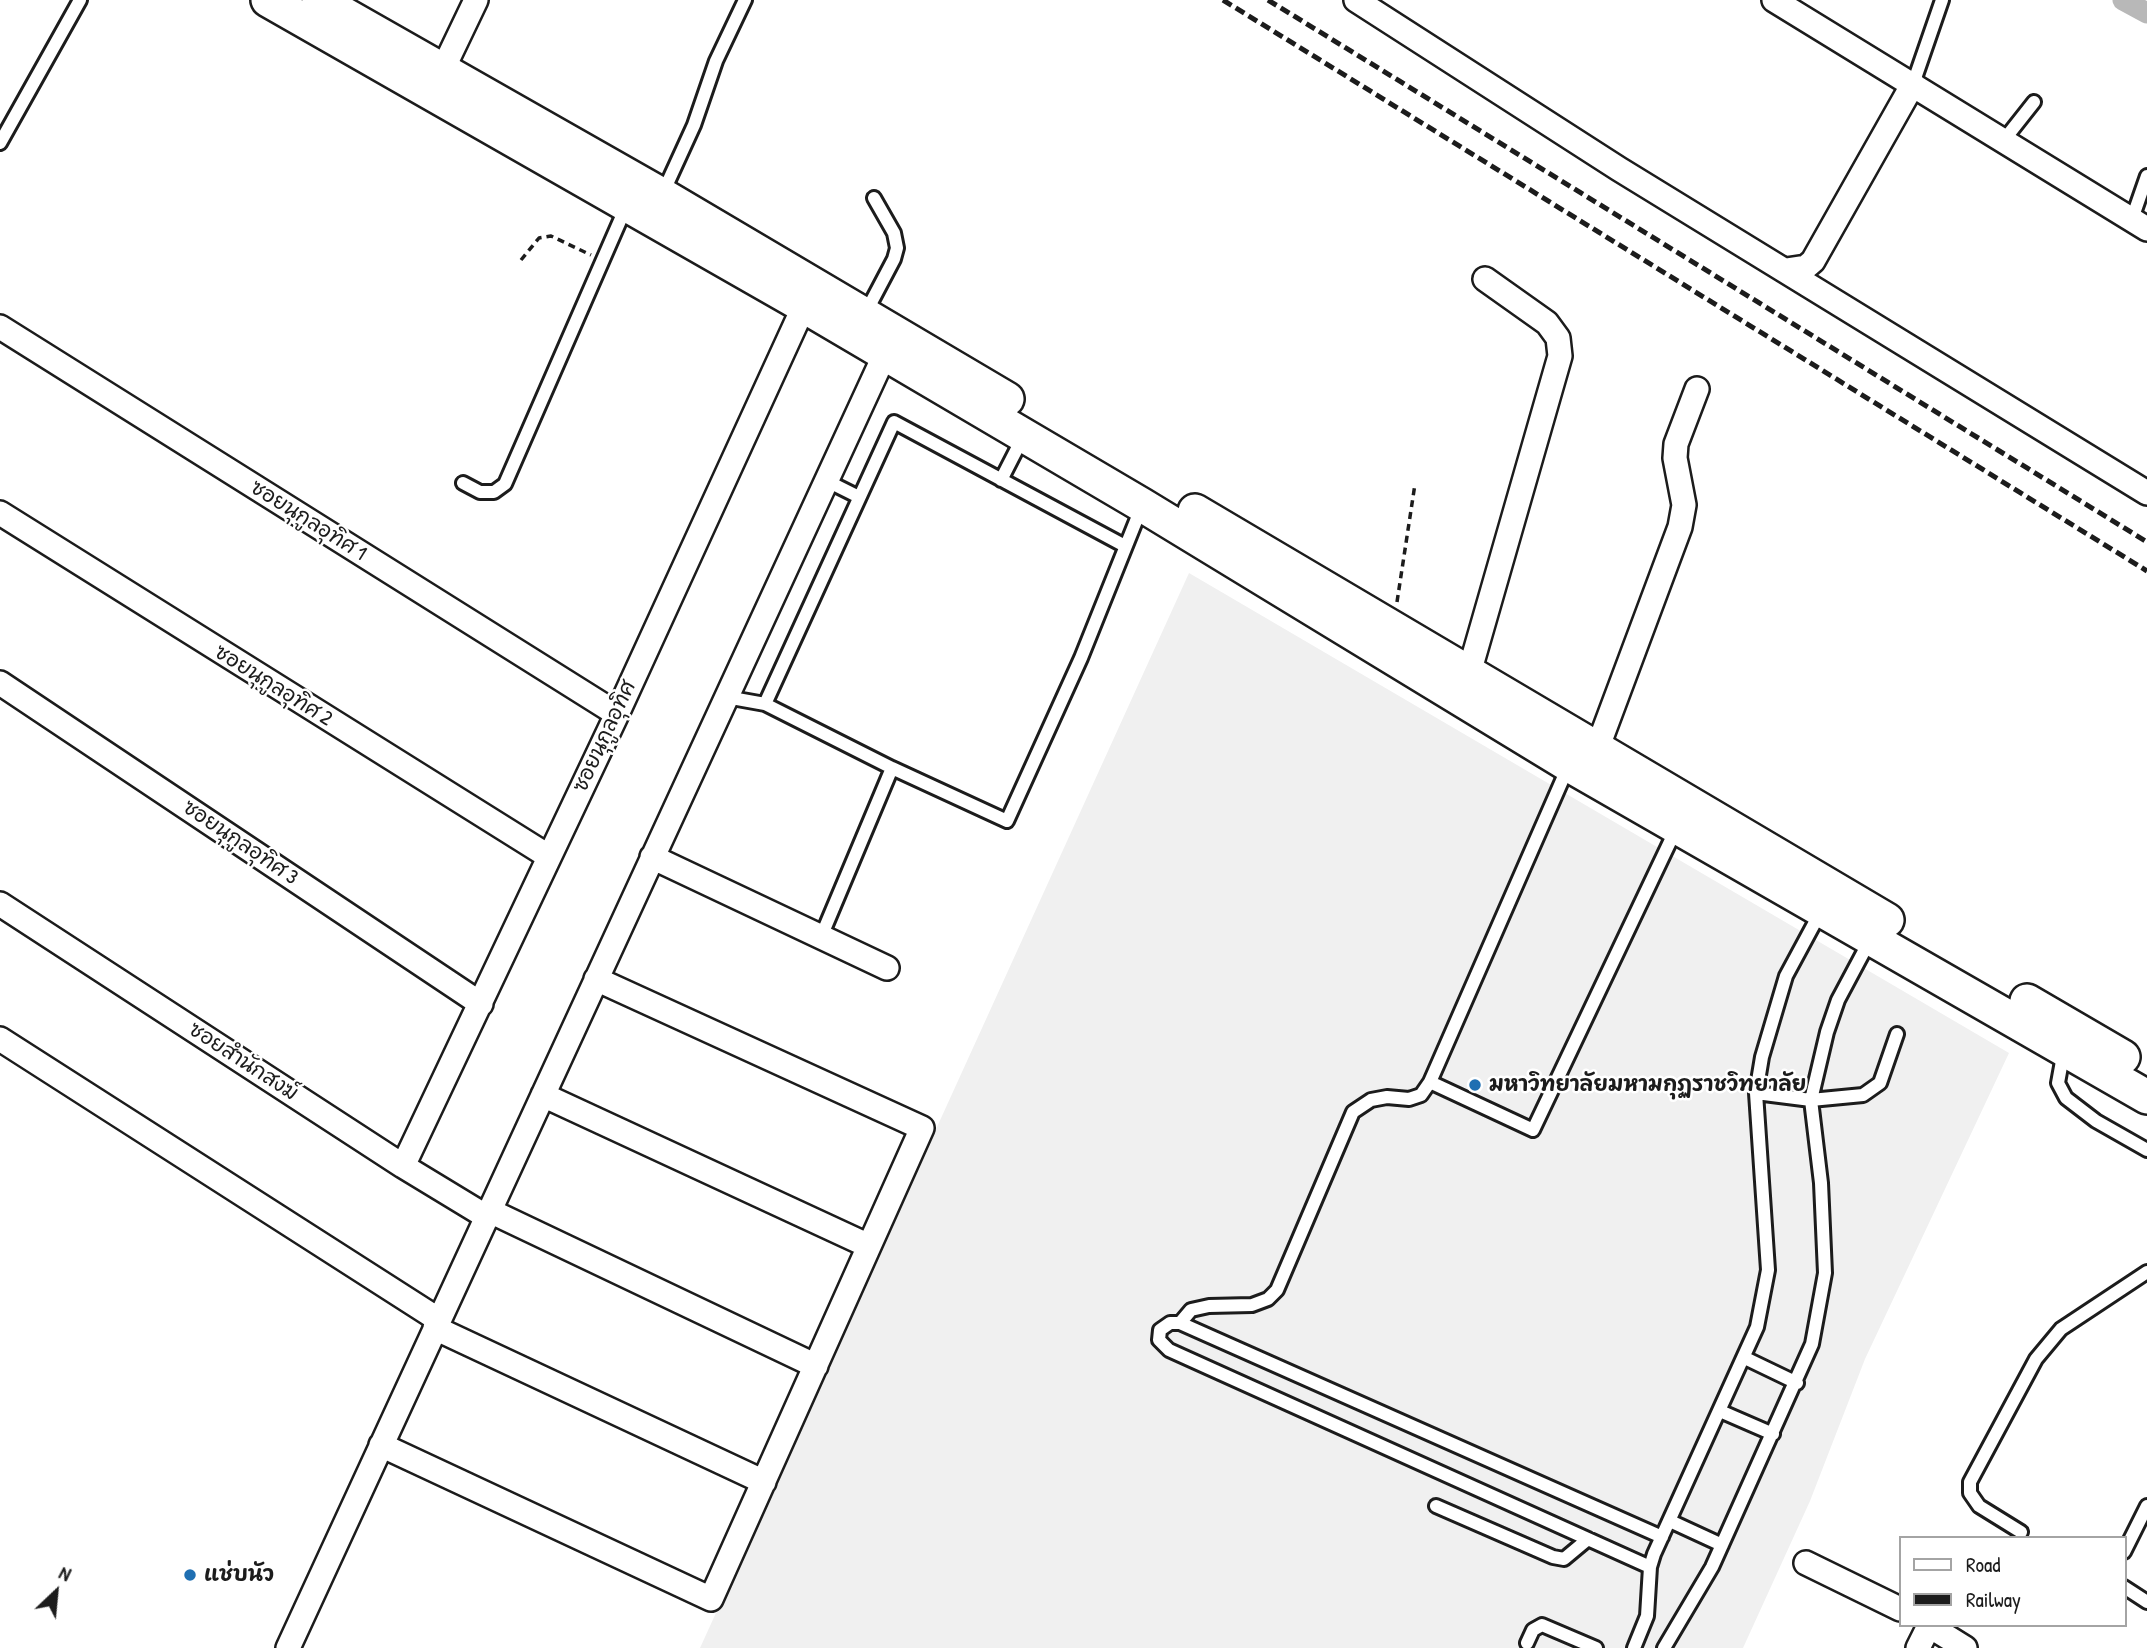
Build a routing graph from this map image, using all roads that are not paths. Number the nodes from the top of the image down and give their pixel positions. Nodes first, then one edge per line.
1 (80, 0) edge
2 (268, 0) edge
3 (319, 0) edge
4 (476, 0) edge
5 (745, 0) edge
6 (1356, 0) edge
7 (1774, 0) edge
8 (1942, 0) edge
9 (443, 69) junction
10 (1913, 83) junction
11 (2034, 102) dead end
12 (2004, 139) junction
13 (0, 143) edge
14 (2147, 176) edge
15 (662, 195) junction
16 (874, 198) dead end
17 (628, 203) junction
18 (2140, 224) edge
19 (1786, 270) junction
20 (1485, 279) dead end
21 (803, 306) junction
22 (865, 315) junction
23 (0, 327) edge
24 (891, 344) junction
25 (1697, 389) dead end
26 (1023, 435) junction
27 (825, 480) junction
28 (1001, 480) junction
29 (463, 483) dead end
30 (2147, 493) edge
31 (859, 497) junction
32 (1142, 506) junction
33 (0, 513) edge
34 (1125, 546) junction
35 (1469, 673) junction
36 (0, 683) edge
37 (726, 697) junction
38 (765, 704) junction
39 (617, 714) junction
40 (1583, 757) junction
41 (892, 768) junction
42 (1677, 826) junction
43 (548, 856) junction
44 (652, 857) junction
45 (1828, 898) junction
46 (0, 904) edge
47 (1877, 927) junction
48 (821, 937) junction
49 (887, 968) dead end
50 (596, 979) junction
51 (481, 1004) junction
52 (1897, 1034) dead end
53 (0, 1040) edge
54 (2064, 1049) junction
55 (2147, 1071) edge
56 (1430, 1082) junction
57 (1756, 1093) junction
58 (543, 1095) junction
59 (2147, 1097) edge
60 (1811, 1100) junction
61 (2147, 1150) edge
62 (403, 1166) junction
63 (489, 1214) junction
64 (869, 1246) junction
65 (2147, 1272) edge
66 (1180, 1323) junction
67 (437, 1324) junction
68 (1745, 1358) junction
69 (816, 1366) junction
70 (1797, 1384) junction
71 (1720, 1411) junction
72 (1773, 1434) junction
73 (381, 1445) junction
74 (764, 1482) junction
75 (1436, 1506) dead end
76 (2147, 1506) edge
77 (1670, 1521) junction
78 (2021, 1532) dead end
79 (1662, 1537) junction
80 (1588, 1539) junction
81 (1722, 1545) junction
82 (2126, 1548) edge
83 (1806, 1563) dead end
84 (1650, 1567) junction
85 (2126, 1588) edge
86 (2147, 1602) edge
87 (1898, 1608) edge
88 (1927, 1627) edge
89 (1931, 1627) edge
90 (1527, 1643) dead end
91 (288, 1648) edge
92 (1596, 1648) edge
93 (1634, 1648) edge
94 (1664, 1648) edge
95 (1918, 1648) edge
96 (1965, 1648) edge

1 - 13 lane
2 - 17 main road
3 - 9 main road
4 - 9 street
5 - 15 lane
6 - 19 street
7 - 10 street
8 - 10 lane
9 - 15 main road
10 - 12 street
10 - 19 street
11 - 12 lane
12 - 18 street
14 - 18 lane
15 - 22 main road
16 - 22 lane
17 - 21 main road
17 - 29 lane
19 - 30 street
20 - 35 street
21 - 24 main road
21 - 39 street, ซอยนุกูลอุทิศ
22 - 24 main road
23 - 39 street, ซอยนุกูลอุทิศ 1
24 - 26 main road
24 - 27 street
24 - 35 main road
25 - 40 street
26 - 28 lane
26 - 32 main road
27 - 31 lane
27 - 37 street
28 - 31 lane
28 - 34 lane
31 - 38 lane
32 - 34 lane
32 - 40 main road
33 - 43 street, ซอยนุกูลอุทิศ 2
34 - 41 lane
35 - 40 main road
36 - 51 street, ซอยนุกูลอุทิศ 3
37 - 38 lane
37 - 44 street
38 - 41 lane
39 - 43 street, ซอยนุกูลอุทิศ
40 - 42 main road
40 - 45 main road
40 - 56 lane
41 - 48 lane
42 - 45 main road
42 - 56 lane
43 - 51 street, ซอยนุกูลอุทิศ
44 - 48 street
44 - 50 street
45 - 47 main road
45 - 57 lane
46 - 62 street, ซอยสำนักสงฆ์
47 - 54 main road
47 - 55 main road
47 - 60 lane
48 - 49 street
50 - 58 street
50 - 64 street
51 - 62 street, ซอยนุกูลอุทิศ
52 - 60 lane
53 - 67 street
54 - 59 main road
54 - 61 lane
56 - 66 lane
57 - 60 lane
57 - 68 lane
58 - 63 street
58 - 64 street
60 - 70 lane
62 - 63 street, ซอยสำนักสงฆ์
63 - 67 street
63 - 69 street, ซอยสำนักสงฆ์
64 - 69 street
65 - 78 lane
66 - 79 lane
66 - 80 lane
67 - 73 street
67 - 74 street
68 - 70 lane
68 - 71 lane
69 - 74 street
70 - 72 lane
71 - 72 lane
71 - 77 lane
72 - 81 lane
73 - 74 street
73 - 91 street
75 - 80 lane
76 - 82 lane
77 - 79 lane
77 - 81 lane
79 - 84 lane
80 - 84 lane
81 - 94 lane
83 - 87 street
84 - 93 lane
85 - 86 lane
88 - 95 street
89 - 96 street
90 - 92 lane

